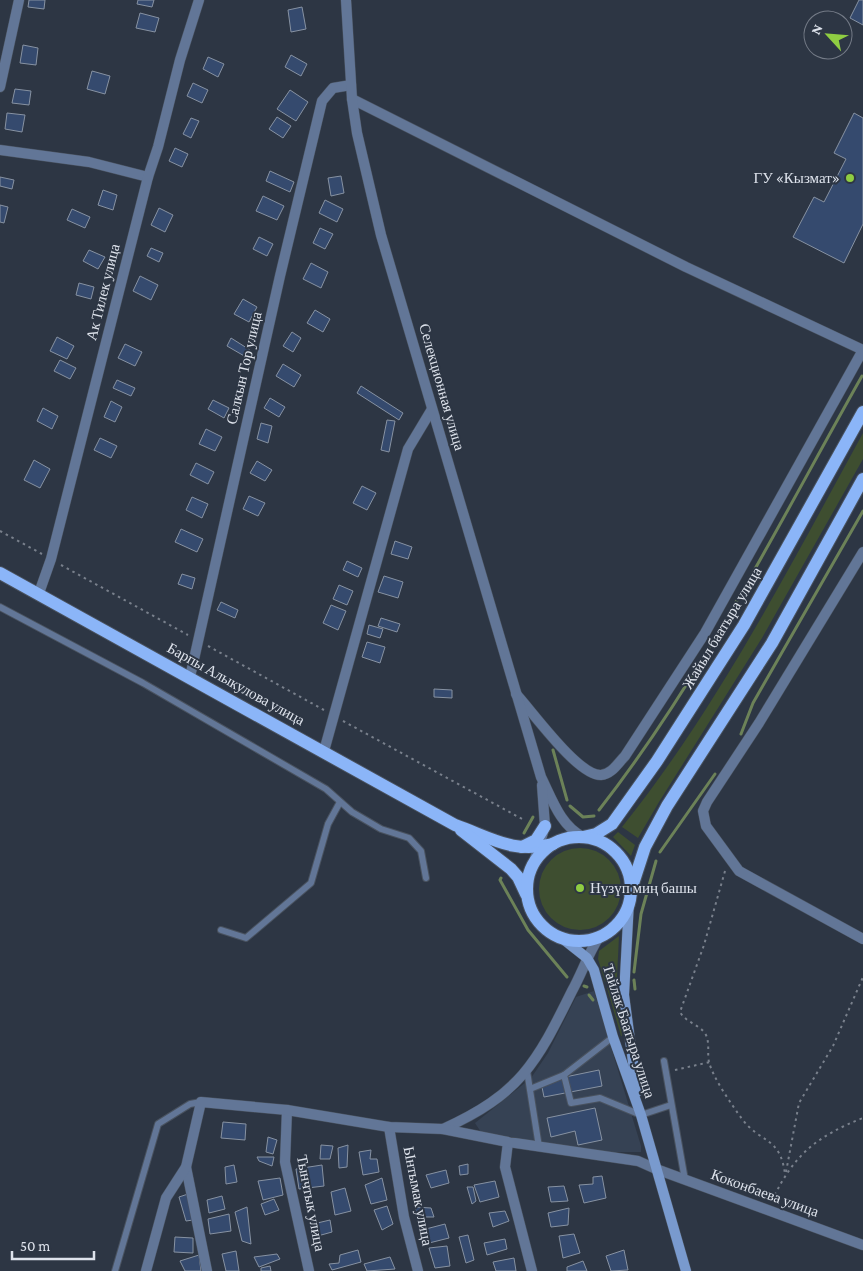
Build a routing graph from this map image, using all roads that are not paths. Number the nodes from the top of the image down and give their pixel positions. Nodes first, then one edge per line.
1 (19, 0) edge
2 (200, 0) edge
3 (346, 0) edge
4 (351, 85) junction
5 (0, 87) edge
6 (352, 99) junction
7 (0, 150) edge
8 (148, 177) junction
9 (863, 350) edge
10 (432, 409) junction
11 (863, 412) edge
12 (863, 479) edge
13 (863, 552) edge
14 (0, 573) edge
15 (39, 593) junction
16 (0, 607) edge
17 (190, 677) junction
18 (516, 694) junction
19 (324, 751) junction
20 (541, 777) junction
21 (340, 802) junction
22 (455, 825) junction
23 (545, 826) junction
24 (583, 837) junction
25 (553, 844) junction
26 (540, 847) junction
27 (521, 848) junction
28 (534, 862) junction
29 (426, 878) dead end
30 (527, 898) junction
31 (630, 898) junction
32 (220, 930) dead end
33 (600, 937) junction
34 (563, 939) junction
35 (863, 939) edge
36 (587, 958) junction
37 (613, 1037) junction
38 (664, 1061) dead end
39 (527, 1071) junction
40 (564, 1074) junction
41 (530, 1089) junction
42 (201, 1102) junction
43 (671, 1105) junction
44 (287, 1110) junction
45 (641, 1115) junction
46 (389, 1127) junction
47 (443, 1129) junction
48 (508, 1142) junction
49 (539, 1147) junction
50 (186, 1167) junction
51 (656, 1169) junction
52 (685, 1180) junction
53 (863, 1245) edge
54 (115, 1271) edge
55 (146, 1271) edge
56 (207, 1271) edge
57 (309, 1271) edge
58 (418, 1271) edge
59 (532, 1271) edge
60 (686, 1271) edge

1 - 5 street
2 - 8 street, Ак Тилек улица
3 - 4 street, Селекционная улица
4 - 6 street, Селекционная улица
4 - 17 street, Салкын Тор улица
6 - 9 street
6 - 10 street, Селекционная улица
7 - 8 street
8 - 15 street, Ак Тилек улица
9 - 18 street
10 - 18 street, Селекционная улица
10 - 19 street
11 - 24 main road, Жайыл баатыра улица
12 - 31 main road
13 - 35 street
14 - 15 main road, Барпы Алыкулова улица
15 - 17 main road, Барпы Алыкулова улица
16 - 21 lane
17 - 19 main road, Барпы Алыкулова улица
18 - 20 street, Селекционная улица
19 - 22 main road, Барпы Алыкулова улица
20 - 23 street, Селекционная улица
20 - 24 street, Селекционная улица
21 - 29 lane
21 - 32 lane
22 - 27 main road, Барпы Алыкулова улица
22 - 30 main road, Барпы Алыкулова улица
23 - 26 street, Селекционная улица
23 - 27 main road
24 - 25 main road
24 - 31 main road
25 - 26 main road, Барпы Алыкулова улица
25 - 28 main road
26 - 27 main road, Барпы Алыкулова улица
26 - 28 street, Селекционная улица
28 - 30 main road
30 - 34 main road
31 - 33 main road
31 - 45 main road, Тайлак Баатыра улица
33 - 34 main road
33 - 36 street
34 - 36 main road, Тайлак Баатыра улица
36 - 37 main road, Тайлак Баатыра улица
36 - 39 street
37 - 40 lane
37 - 45 main road, Тайлак Баатыра улица
38 - 43 lane
39 - 41 lane
39 - 47 street
40 - 41 lane
40 - 45 lane
41 - 49 lane
42 - 44 street, Коконбаева улица
42 - 50 street
42 - 54 lane
43 - 45 lane
43 - 52 lane
44 - 46 street, Коконбаева улица
44 - 57 street, Тынчтык улица
45 - 51 main road, Тайлак Баатыра улица
46 - 47 street, Коконбаева улица
46 - 58 street, Ынтымак улица
47 - 48 street, Коконбаева улица
48 - 49 street, Коконбаева улица
48 - 59 street
49 - 51 street, Коконбаева улица
50 - 55 street
50 - 56 street
51 - 52 street, Коконбаева улица
51 - 60 main road, Тайлак Баатыра улица
52 - 53 street, Коконбаева улица

